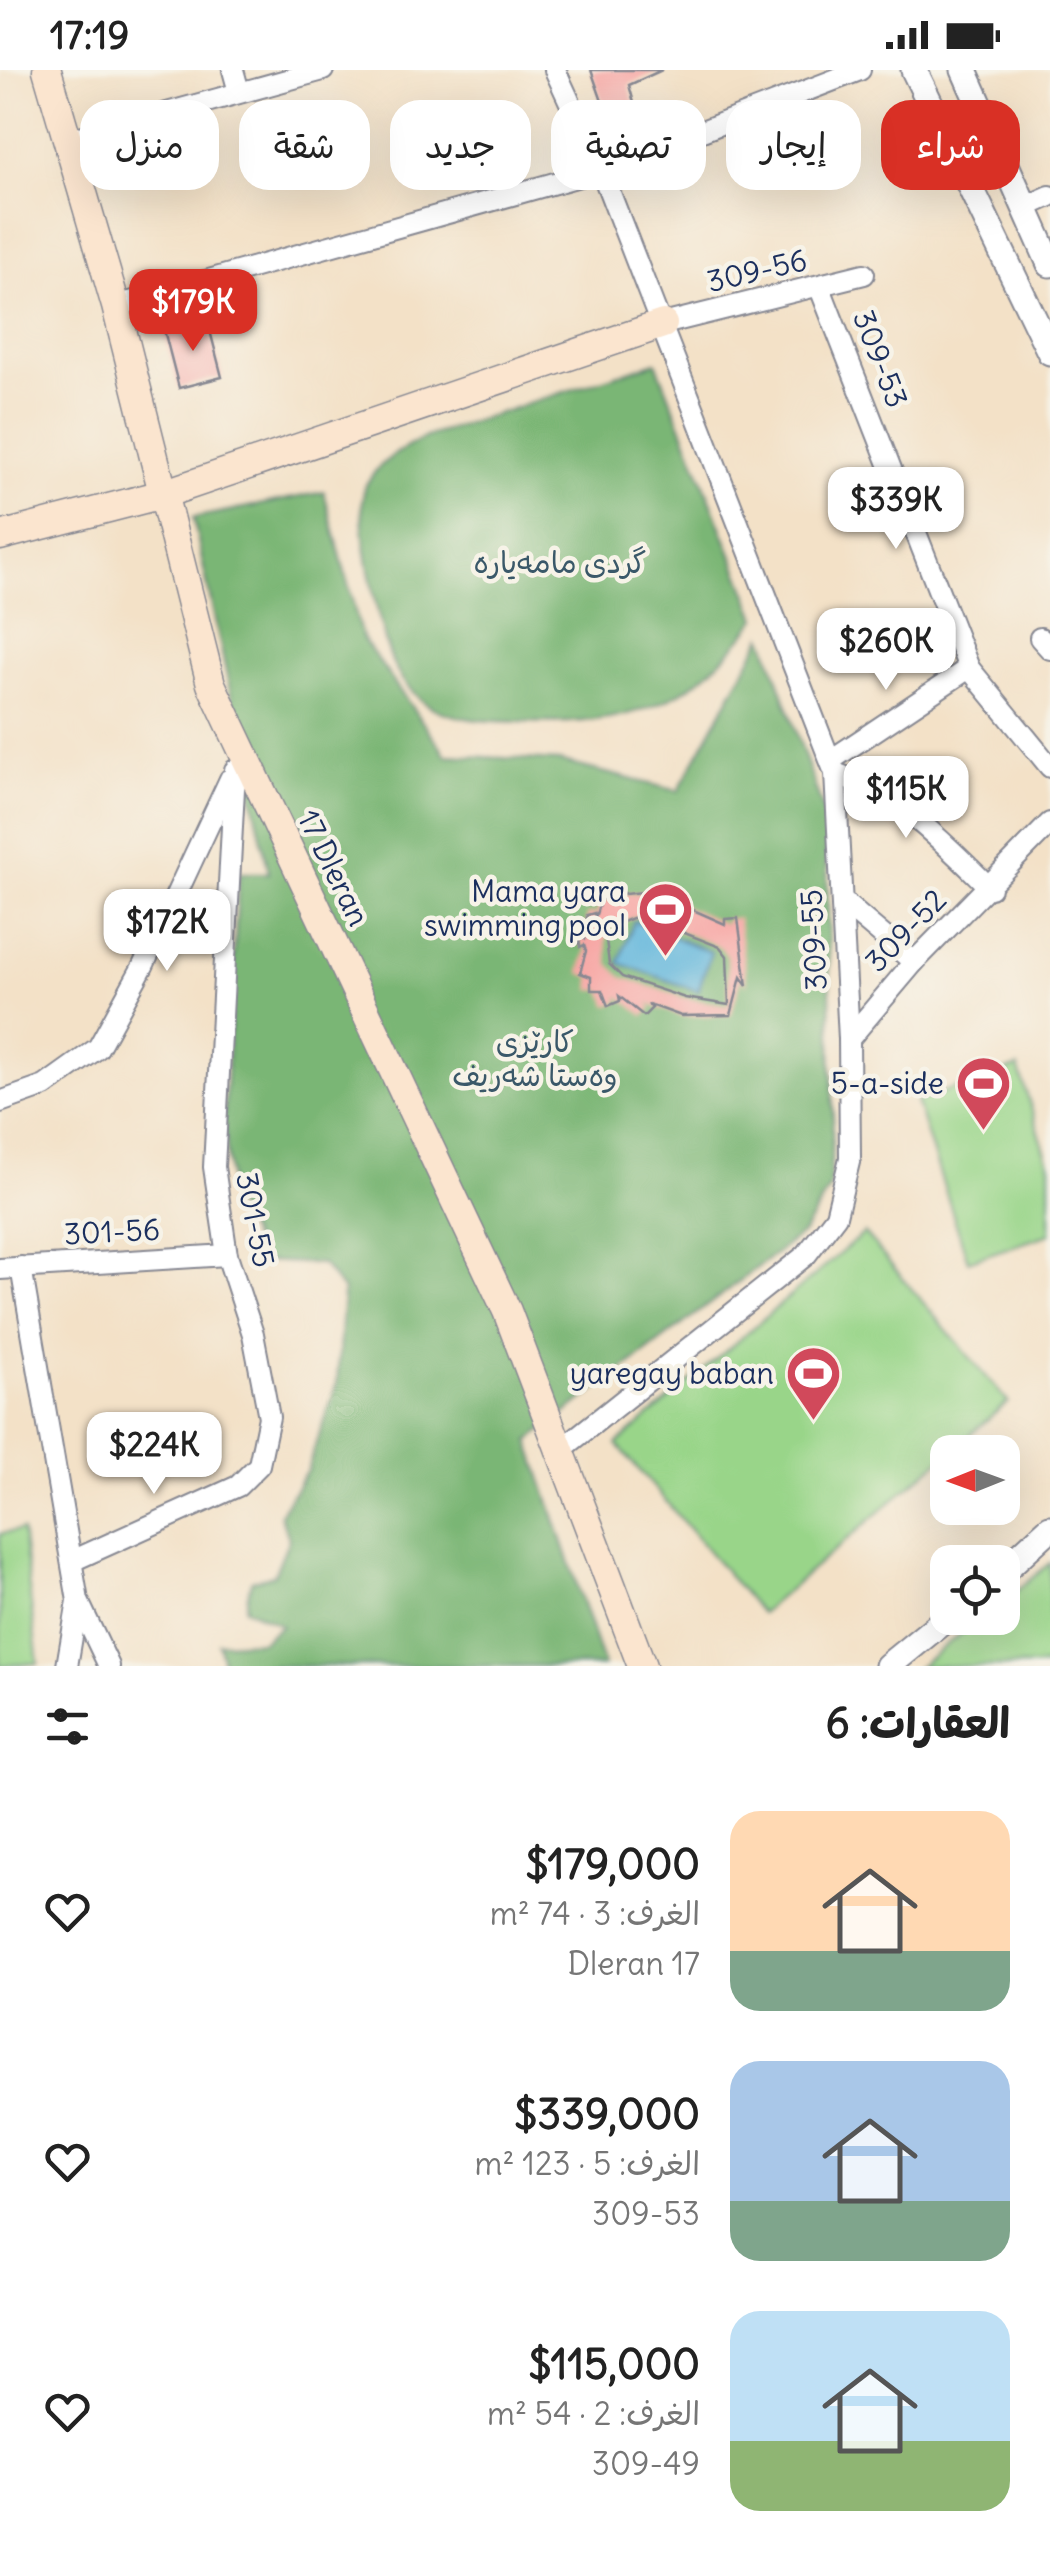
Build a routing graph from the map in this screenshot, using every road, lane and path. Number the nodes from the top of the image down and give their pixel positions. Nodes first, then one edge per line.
1 (47, 70) edge
2 (233, 70) edge
3 (323, 70) edge
4 (555, 70) edge
5 (860, 70) edge
6 (914, 70) edge
7 (964, 70) edge
8 (239, 92) junction
9 (569, 100) edge
10 (706, 130) edge
11 (65, 142) junction
12 (551, 184) edge
13 (610, 190) edge
14 (1050, 196) edge
15 (1023, 208) junction
16 (1050, 264) edge
17 (864, 274) dead end
18 (820, 288) junction
19 (116, 306) junction
20 (663, 324) junction
21 (1050, 352) edge
22 (162, 494) junction
23 (0, 536) edge
24 (969, 668) junction
25 (239, 762) junction
26 (833, 766) junction
27 (1050, 767) edge
28 (1050, 823) edge
29 (990, 888) junction
30 (842, 901) junction
31 (914, 962) junction
32 (849, 1038) junction
33 (0, 1102) edge
34 (227, 1255) junction
35 (10, 1268) edge
36 (558, 1452) junction
37 (1050, 1528) edge
38 (1020, 1556) edge
39 (72, 1561) junction
40 (78, 1601) junction
41 (930, 1632) edge
42 (67, 1666) edge
43 (110, 1666) edge
44 (642, 1666) edge
45 (888, 1666) edge

1 - 11 main road, 17 Dleran
2 - 8 street
3 - 8 street
4 - 9 street, 309-55
5 - 10 street
6 - 21 street
7 - 15 street
8 - 11 street
11 - 19 main road, 17 Dleran
12 - 19 street
13 - 20 street, 309-55
14 - 15 street
15 - 16 street
17 - 18 street, 309-56
18 - 20 street, 309-56
18 - 24 street, 309-53
19 - 22 main road, 17 Dleran
20 - 22 main road
20 - 26 street, 309-55
22 - 23 main road
22 - 25 main road, 17 Dleran
24 - 26 street
24 - 27 street, 309-53
25 - 33 street
25 - 34 street, 301-55
25 - 36 main road, 17 Dleran
26 - 29 street
26 - 30 street, 309-55
28 - 29 street, 309-52
29 - 31 street, 309-52
30 - 31 street
30 - 32 street, 309-55
31 - 32 street, 309-52
32 - 36 street, 309-55
34 - 35 street, 301-56
34 - 39 street, 301-55
35 - 39 street
36 - 44 main road, 17 Dleran
37 - 38 street
39 - 40 street
40 - 42 street
40 - 43 street
41 - 45 street

